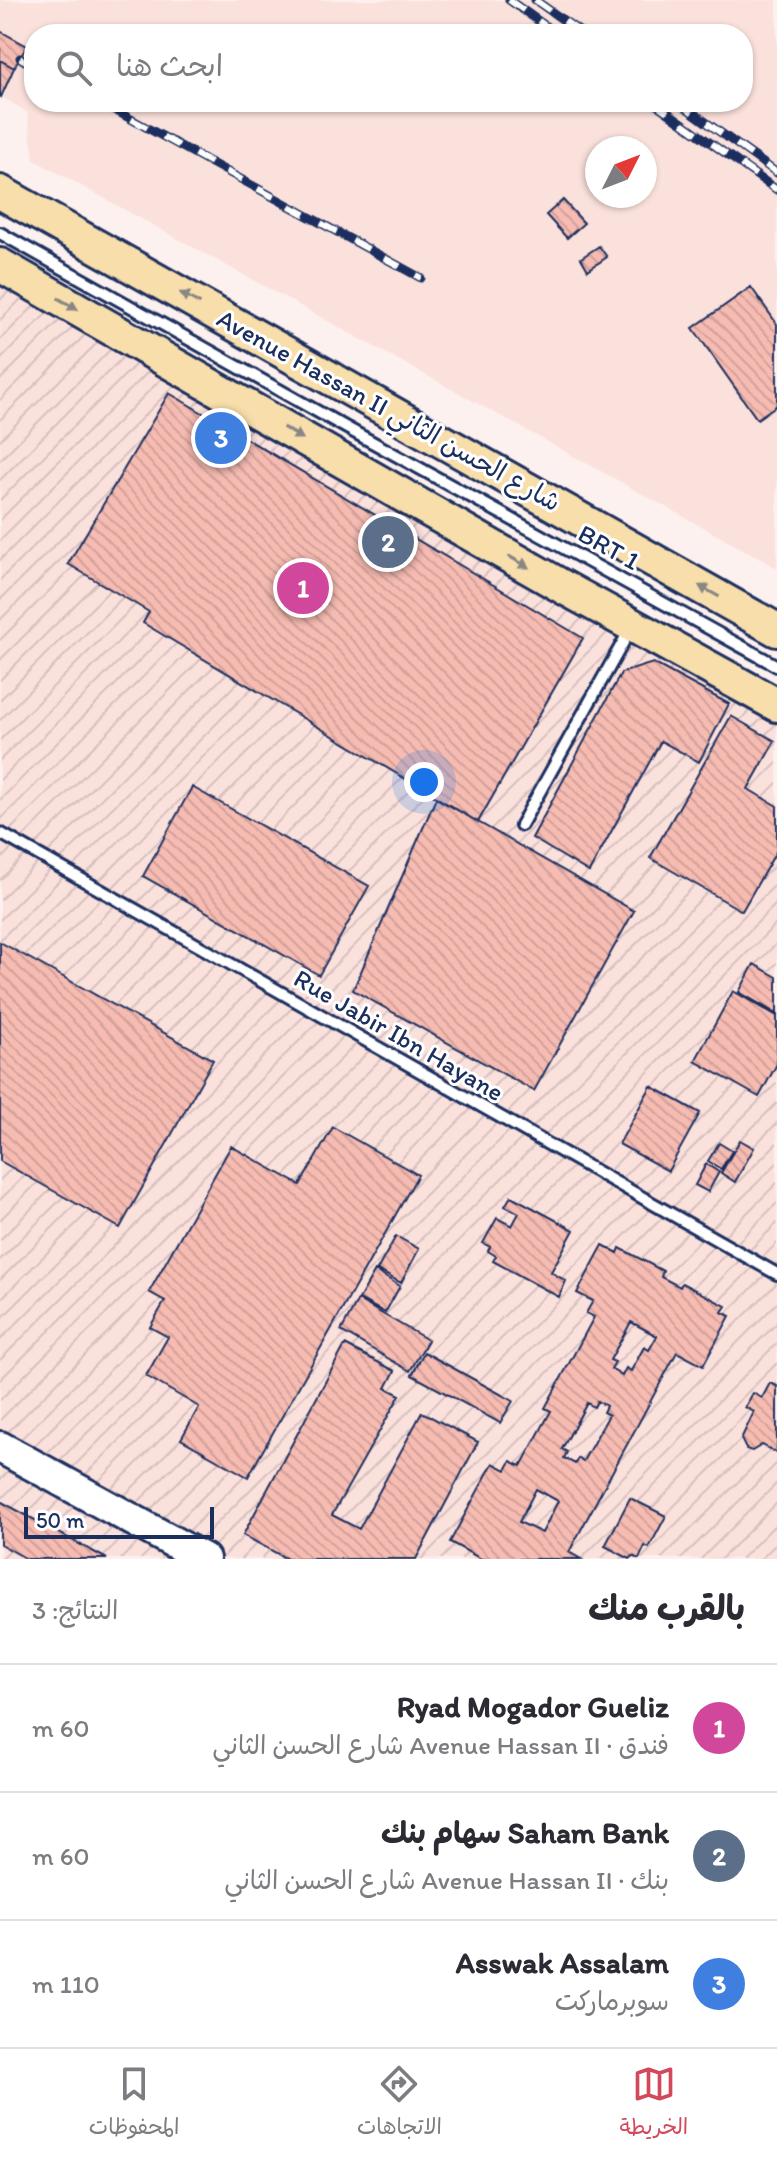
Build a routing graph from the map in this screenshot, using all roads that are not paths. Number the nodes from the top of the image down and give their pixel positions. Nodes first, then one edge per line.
1 (0, 192) edge
2 (0, 233) edge
3 (0, 265) edge
4 (632, 626) junction
5 (777, 630) edge
6 (777, 666) edge
7 (777, 705) edge
8 (521, 825) dead end
9 (0, 833) edge
10 (777, 1274) edge
11 (0, 1447) edge
12 (204, 1559) edge

5 -> 1 main road, Avenue Hassan II شارع الحسن الثاني
2 - 6 lane, BRT 1
3 -> 4 main road
4 - 7 main road
4 - 8 lane
9 - 10 lane, Rue Jabir Ibn Hayane
11 - 12 street

